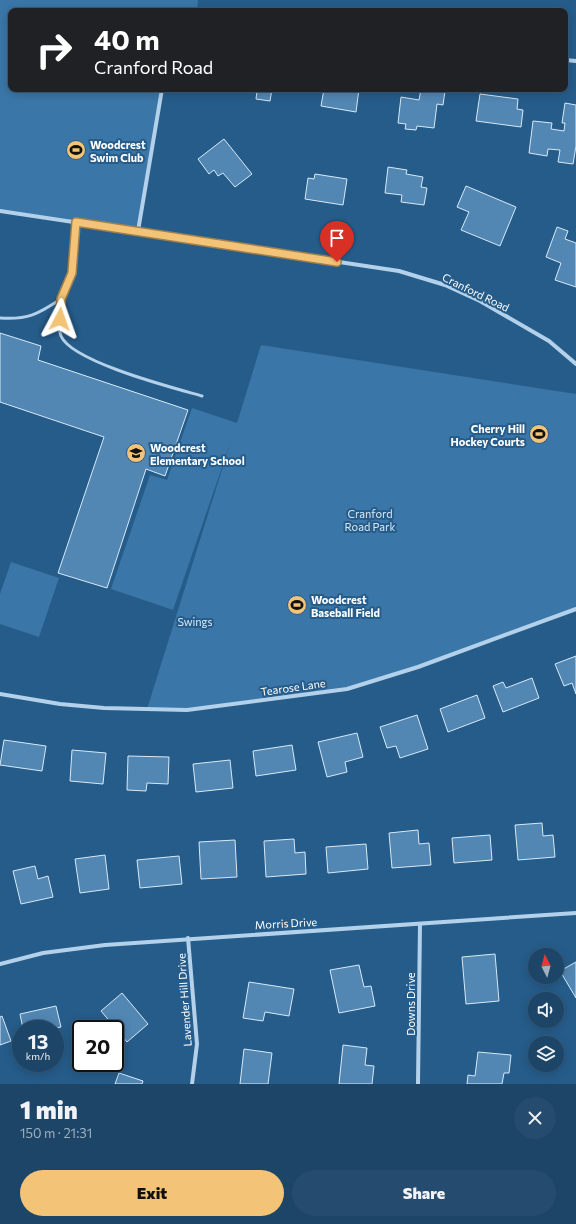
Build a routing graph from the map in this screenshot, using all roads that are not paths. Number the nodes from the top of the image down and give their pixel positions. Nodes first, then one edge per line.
1 (161, 92) edge
2 (0, 210) edge
3 (76, 222) junction
4 (138, 231) junction
5 (61, 299) junction
6 (0, 318) edge
7 (576, 364) edge
8 (202, 396) dead end
9 (576, 609) edge
10 (0, 694) edge
11 (576, 913) edge
12 (420, 924) junction
13 (188, 938) junction
14 (0, 964) edge
15 (192, 1084) edge
16 (418, 1084) edge

1 - 4 street
2 - 3 street, Cranford Road
3 - 4 street, Cranford Road
3 - 5 lane
4 - 7 street, Cranford Road
5 - 6 lane
5 - 8 lane
9 - 10 street, Tearose Lane
11 - 12 street, Morris Drive
12 - 13 street, Morris Drive
12 - 16 street, Downs Drive
13 - 14 street, Morris Drive
13 - 15 street, Lavender Hill Drive

